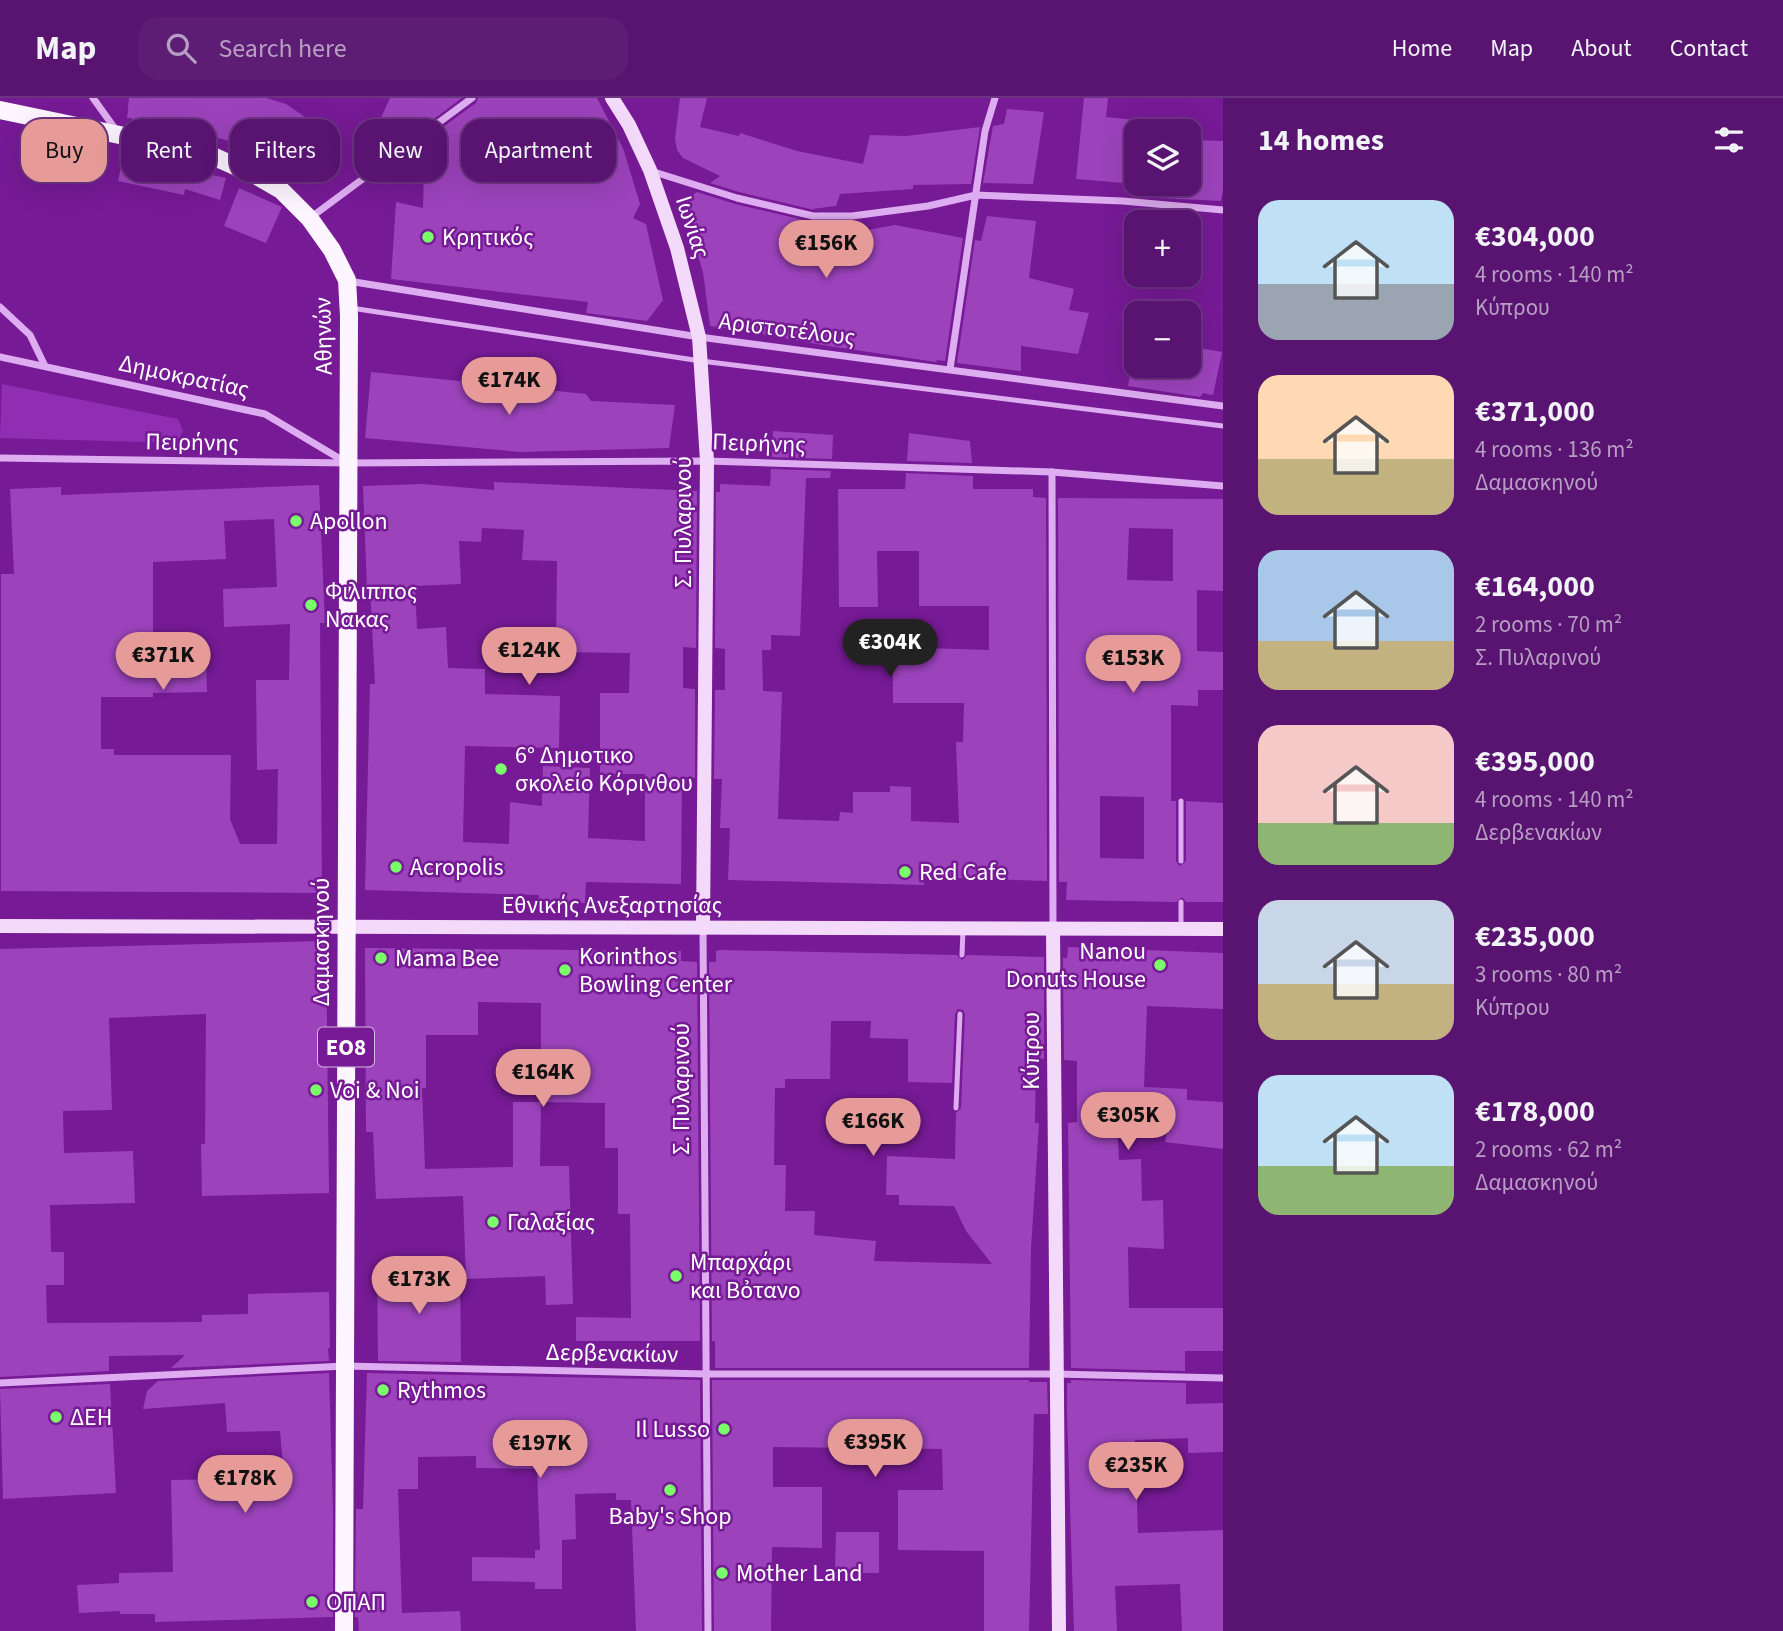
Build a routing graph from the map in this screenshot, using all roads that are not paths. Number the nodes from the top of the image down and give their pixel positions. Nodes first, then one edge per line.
1 (93, 98) edge
2 (472, 98) edge
3 (612, 98) edge
4 (995, 98) edge
5 (0, 110) edge
6 (120, 136) junction
7 (650, 170) junction
8 (976, 195) junction
9 (1223, 210) edge
10 (310, 219) junction
11 (347, 280) junction
12 (0, 307) edge
13 (348, 308) junction
14 (699, 337) junction
15 (0, 357) edge
16 (701, 361) junction
17 (45, 366) junction
18 (950, 369) junction
19 (1223, 406) edge
20 (1223, 426) edge
21 (0, 458) edge
22 (707, 461) junction
23 (348, 463) junction
24 (1052, 472) junction
25 (1223, 486) edge
26 (1181, 801) dead end
27 (1181, 861) dead end
28 (1181, 902) dead end
29 (0, 926) edge
30 (346, 927) junction
31 (703, 928) junction
32 (963, 929) junction
33 (1053, 929) junction
34 (1181, 929) junction
35 (1223, 929) edge
36 (962, 955) dead end
37 (960, 1014) dead end
38 (956, 1108) dead end
39 (345, 1366) junction
40 (706, 1374) junction
41 (1056, 1374) junction
42 (1223, 1378) edge
43 (0, 1383) edge
44 (344, 1631) edge
45 (708, 1631) edge
46 (1059, 1631) edge

1 - 6 street
2 - 10 street
3 - 7 street, Ιωνίας
4 - 8 street
5 - 6 main road, Αθηνών / ΕΟ8
6 - 10 main road, Αθηνών / ΕΟ8
7 - 8 street
7 - 14 street, Ιωνίας
8 - 9 street
8 - 18 street
10 - 11 main road, Αθηνών / ΕΟ8
11 - 13 main road, Αθηνών / ΕΟ8
11 - 14 street, Αριστοτέλους
12 - 17 street
13 - 16 lane
13 - 23 main road, Αθηνών / ΕΟ8
14 - 16 street, Σ. Πυλαρινού
14 - 18 street, Αριστοτέλους
15 - 17 street, Δημοκρατίας
16 - 20 lane
16 - 22 street, Σ. Πυλαρινού
17 - 23 street, Δημοκρατίας
18 - 19 street, Αριστοτέλους
21 - 23 street, Πειρήνης
22 - 23 street, Πειρήνης
22 - 24 street, Πειρήνης
22 - 31 street, Σ. Πυλαρινού
23 - 30 main road, Δαμασκηνού / ΕΟ8
24 - 25 street, Πειρήνης
24 - 33 street, Κύπρου
26 - 27 lane
28 - 34 lane
29 - 30 street, Εθνικής Ανεξαρτησίας
30 - 31 street, Εθνικής Ανεξαρτησίας
30 - 39 main road, Δαμασκηνού / ΕΟ8
31 - 32 street, Εθνικής Ανεξαρτησίας
31 - 40 street, Σ. Πυλαρινού
32 - 33 street, Εθνικής Ανεξαρτησίας
32 - 36 lane
33 - 34 street, Εθνικής Ανεξαρτησίας
33 - 41 street, Κύπρου
34 - 35 street, Εθνικής Ανεξαρτησίας
37 - 38 lane
39 - 40 street, Δερβενακίων
39 - 43 street, Δερβενακίων
39 - 44 main road, Δαμασκηνού / ΕΟ8
40 - 41 street, Δερβενακίων
40 - 45 street, Σ. Πυλαρινού
41 - 42 street, Δερβενακίων
41 - 46 street, Κύπρου

